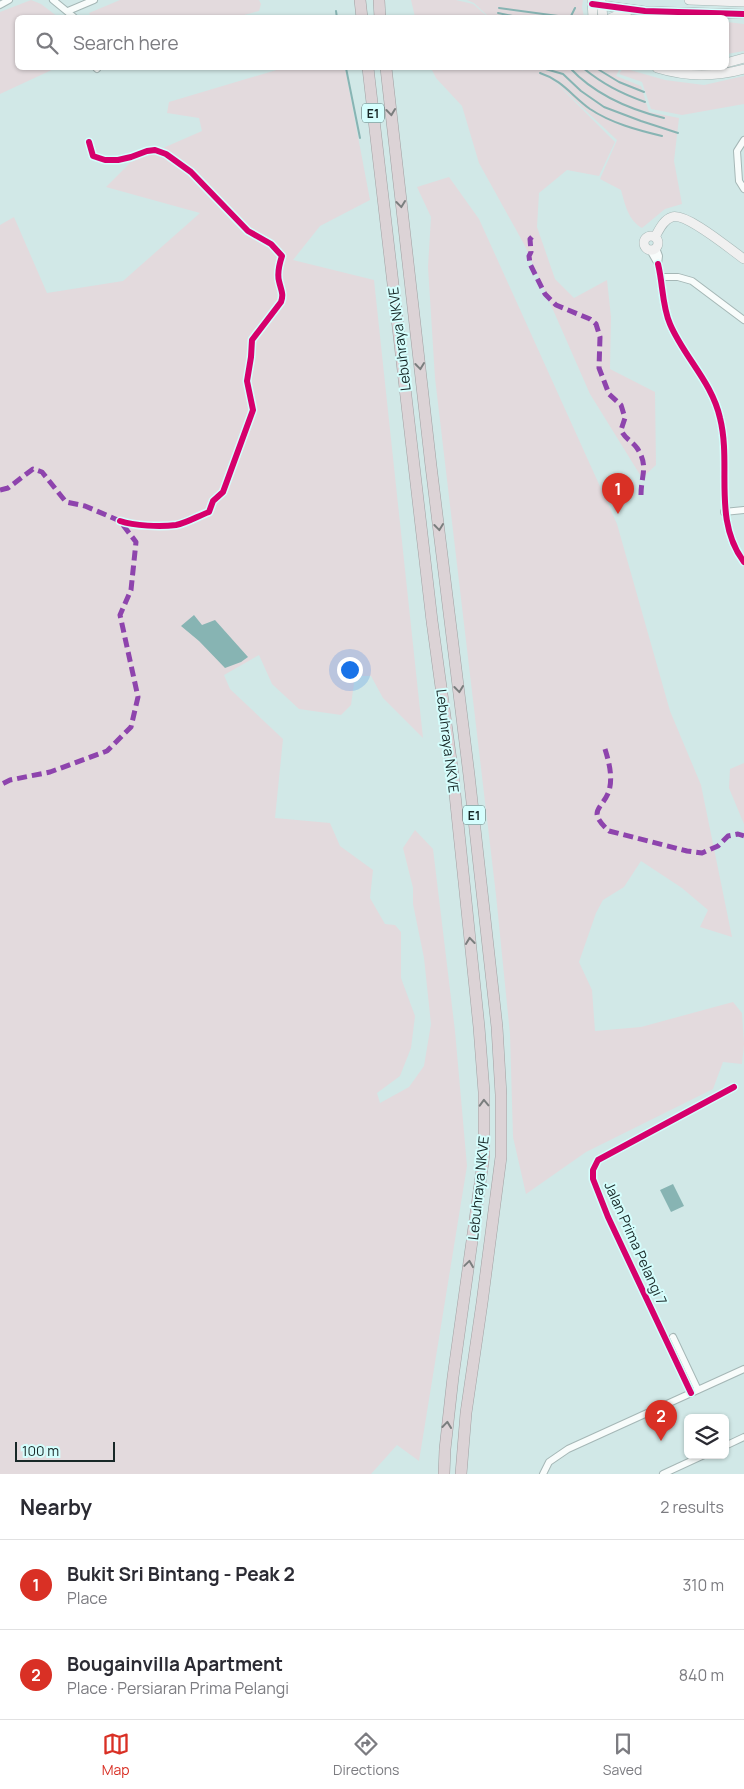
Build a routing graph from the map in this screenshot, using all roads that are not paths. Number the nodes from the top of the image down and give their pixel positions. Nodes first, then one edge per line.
1 (9, 0) edge
2 (54, 0) edge
3 (94, 0) edge
4 (360, 0) edge
5 (379, 0) edge
6 (689, 0) edge
7 (596, 2) edge
8 (744, 2) edge
9 (0, 5) edge
10 (631, 10) junction
11 (68, 11) junction
12 (744, 14) edge
13 (72, 15) edge
14 (362, 15) edge
15 (380, 15) edge
16 (594, 15) edge
17 (602, 15) edge
18 (615, 15) edge
19 (744, 58) edge
20 (729, 62) edge
21 (744, 69) edge
22 (368, 70) edge
23 (386, 70) edge
24 (665, 70) edge
25 (744, 140) edge
26 (744, 189) edge
27 (653, 249) joint
28 (744, 259) edge
29 (661, 277) junction
30 (744, 320) edge
31 (744, 510) edge
32 (724, 512) junction
33 (744, 562) edge
34 (734, 1087) dead end
35 (673, 1337) dead end
36 (744, 1369) edge
37 (694, 1392) junction
38 (744, 1437) edge
39 (729, 1444) edge
40 (695, 1459) edge
41 (444, 1474) edge
42 (461, 1474) edge
43 (543, 1474) edge
44 (663, 1474) edge

1 - 9 street
2 - 11 street
3 - 11 street
4 - 14 highway
5 - 15 highway
6 - 8 street
7 - 10 street
7 - 16 street
7 - 17 street
10 - 12 street
10 - 18 street
11 - 13 street
19 - 20 street
21 - 24 street
41 -> 22 highway, Lebuhraya NKVE / E1
23 -> 42 highway, Lebuhraya NKVE / E1
25 - 26 street
27 - 28 street
27 - 29 street
29 - 30 street
29 - 32 street
31 - 32 street
32 - 33 street
34 - 37 street, Jalan Prima Pelangi 7
35 - 37 street
36 - 37 street
37 - 43 street
38 - 39 street
40 - 44 street

